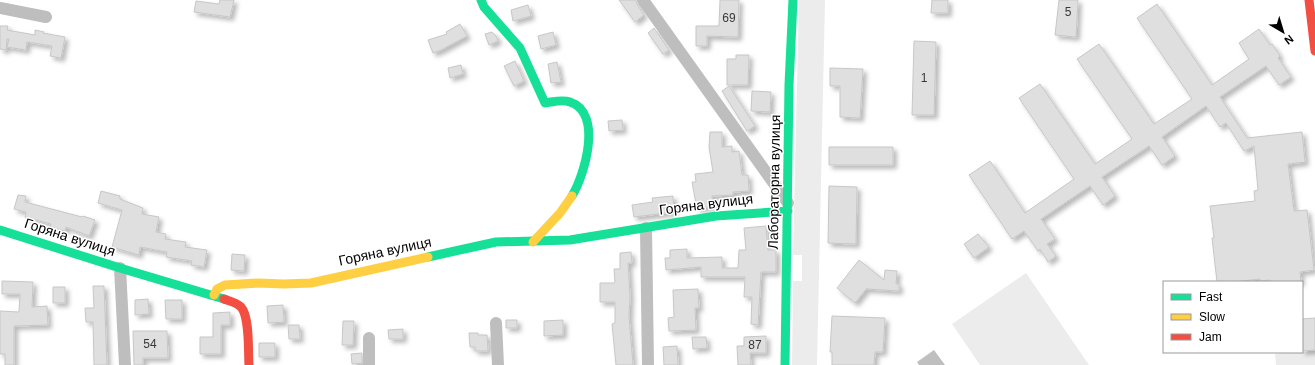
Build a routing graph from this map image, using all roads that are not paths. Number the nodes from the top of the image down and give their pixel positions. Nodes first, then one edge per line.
1 (481, 0) edge
2 (643, 0) edge
3 (792, 0) edge
4 (1309, 0) edge
5 (0, 8) edge
6 (46, 17) dead end
7 (1315, 51) edge
8 (788, 207) junction
9 (646, 228) junction
10 (0, 230) edge
11 (533, 242) junction
12 (120, 268) junction
13 (214, 295) junction
14 (496, 323) dead end
15 (368, 338) dead end
16 (125, 365) edge
17 (249, 365) edge
18 (369, 365) edge
19 (498, 365) edge
20 (648, 365) edge
21 (785, 365) edge

1 - 11 street
2 - 8 street
3 - 8 street, Лабораторна вулиця
4 - 7 street
5 - 6 street
8 - 9 street, Горяна вулиця
8 - 21 street, Лабораторна вулиця
9 - 11 street, Горяна вулиця
9 - 20 street
10 - 12 street, Горяна вулиця
11 - 13 street, Горяна вулиця
12 - 13 street, Горяна вулиця
12 - 16 street
13 - 17 street
14 - 19 street
15 - 18 street

